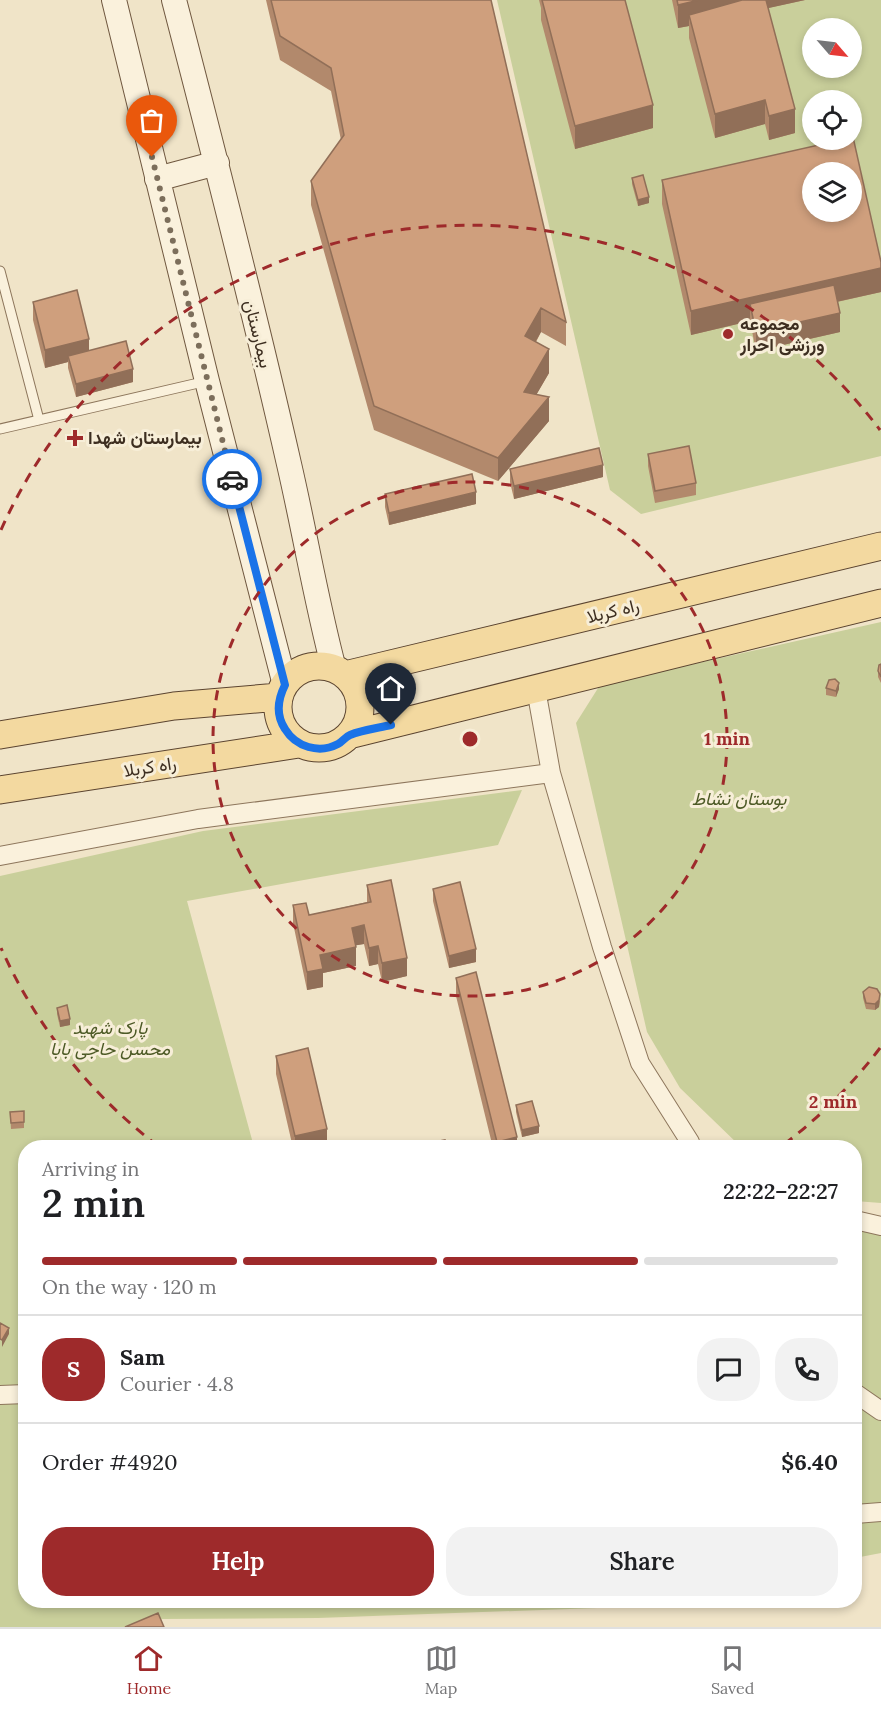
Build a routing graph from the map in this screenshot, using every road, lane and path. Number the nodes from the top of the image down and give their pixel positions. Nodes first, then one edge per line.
1 (114, 0) edge
2 (174, 0) edge
3 (217, 163) junction
4 (157, 179) junction
5 (0, 271) edge
6 (207, 381) junction
7 (39, 420) junction
8 (0, 429) edge
9 (881, 546) edge
10 (881, 603) edge
11 (339, 672) junction
12 (536, 689) junction
13 (282, 691) junction
14 (0, 735) edge
15 (349, 735) junction
16 (299, 744) junction
17 (551, 773) junction
18 (0, 790) edge
19 (0, 856) edge
20 (689, 1140) edge
21 (862, 1222) edge
22 (881, 1226) edge
23 (18, 1394) edge
24 (0, 1395) edge
25 (862, 1398) edge
26 (881, 1411) edge
27 (881, 1512) edge
28 (862, 1513) edge

1 - 4 main road
2 - 3 main road, بیمارستان
3 - 4 main road
3 - 11 main road, بیمارستان
4 - 6 main road
5 - 7 lane
6 - 7 lane
6 - 13 main road
7 - 8 lane
9 - 11 main road, راه کربلا
10 - 12 main road
11 - 13 main road
11 - 15 main road
12 - 15 main road
12 - 17 street
13 - 14 main road
13 - 16 main road
15 - 16 main road
16 - 18 main road, راه کربلا
17 - 19 street
17 - 20 street
21 - 22 street
23 - 24 street
25 - 26 street
27 - 28 street

